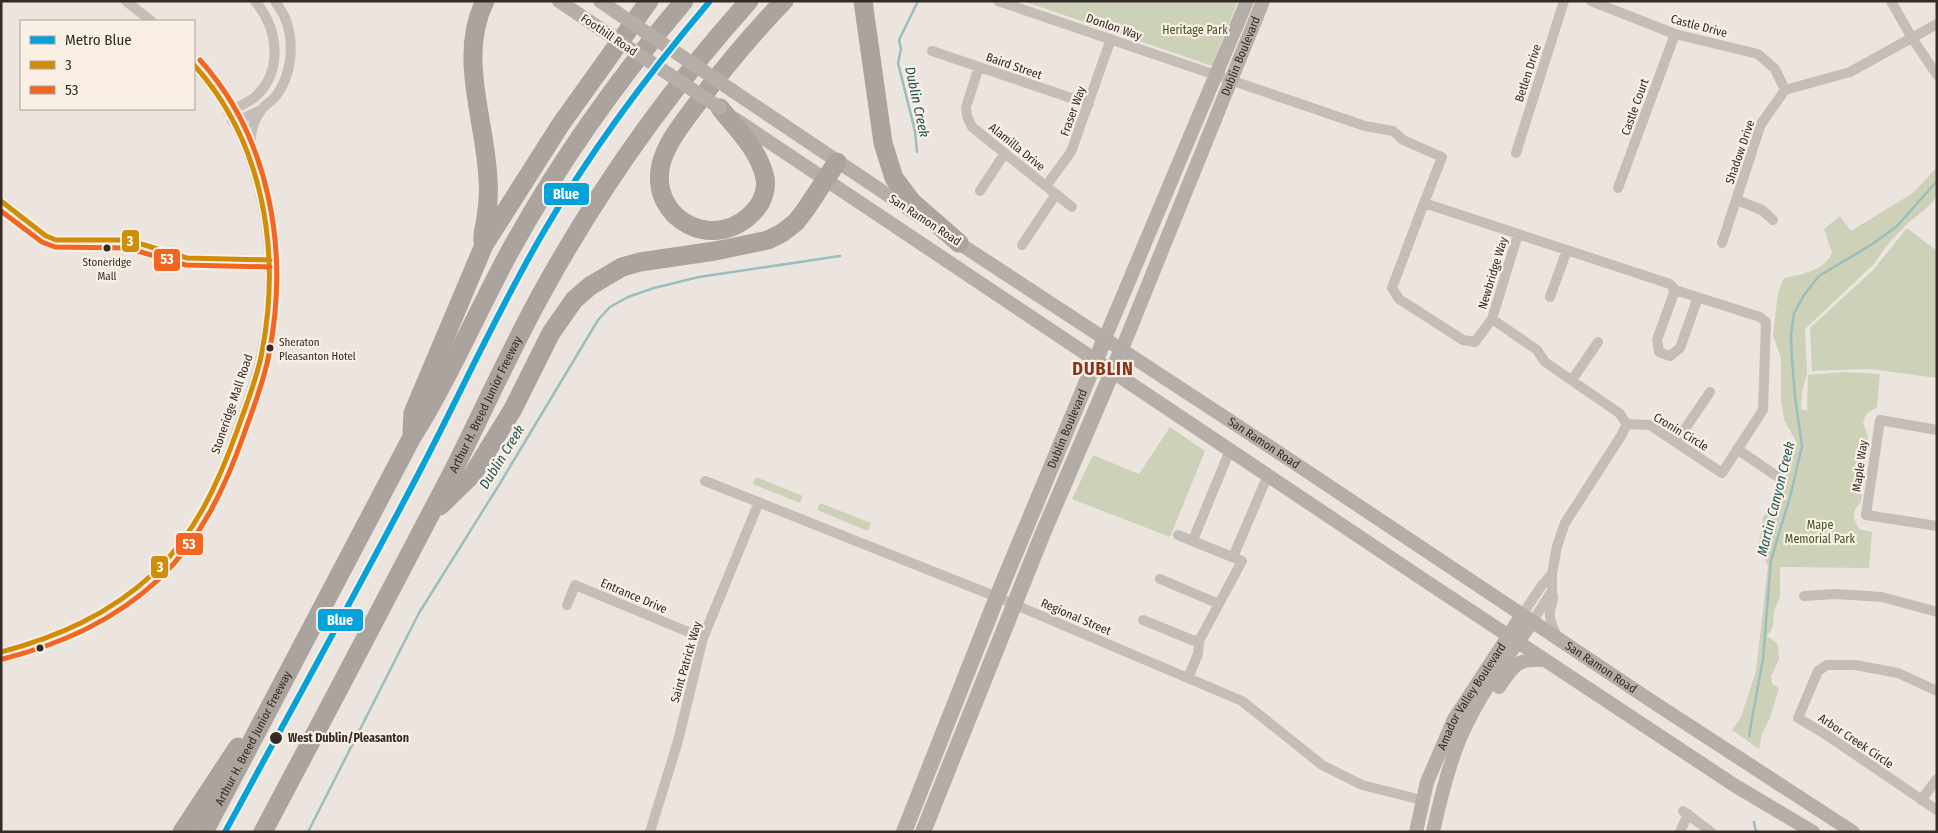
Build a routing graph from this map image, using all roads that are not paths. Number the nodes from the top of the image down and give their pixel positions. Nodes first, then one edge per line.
1 (126, 1) edge
2 (256, 1) edge
3 (275, 1) edge
4 (485, 1) edge
5 (559, 1) edge
6 (600, 1) edge
7 (649, 1) edge
8 (684, 1) edge
9 (749, 1) edge
10 (784, 1) edge
11 (863, 1) edge
12 (998, 1) edge
13 (1247, 1) edge
14 (1263, 1) edge
15 (1564, 1) edge
16 (1591, 1) edge
17 (1891, 1) edge
18 (150, 20) edge
19 (1937, 24) edge
20 (1675, 34) junction
21 (1912, 38) junction
22 (1111, 39) junction
23 (674, 51) joint
24 (932, 51) dead end
25 (195, 65) edge
26 (979, 67) junction
27 (660, 69) joint
28 (1216, 75) junction
29 (1937, 75) edge
30 (1231, 80) junction
31 (1785, 90) junction
32 (1089, 104) junction
33 (720, 108) junction
34 (262, 109) junction
35 (230, 116) junction
36 (1516, 153) dead end
37 (1005, 154) junction
38 (837, 162) junction
39 (252, 167) junction
40 (826, 180) junction
41 (1046, 186) junction
42 (1618, 188) dead end
43 (980, 191) dead end
44 (1056, 194) junction
45 (1737, 200) junction
46 (1424, 203) junction
47 (1072, 207) dead end
48 (1773, 220) dead end
49 (1518, 234) junction
50 (959, 243) junction
51 (1722, 243) dead end
52 (484, 245) junction
53 (1022, 245) dead end
54 (1567, 250) junction
55 (1675, 290) junction
56 (1550, 297) dead end
57 (1698, 297) junction
58 (1492, 319) junction
59 (1105, 338) junction
60 (1598, 342) dead end
61 (1122, 350) junction
62 (1095, 360) junction
63 (1113, 372) junction
64 (1572, 380) junction
65 (1710, 392) dead end
66 (1627, 424) junction
67 (1937, 430) edge
68 (412, 437) junction
69 (1676, 442) junction
70 (1738, 449) junction
71 (1230, 450) junction
72 (1268, 475) junction
73 (1778, 477) dead end
74 (705, 481) dead end
75 (759, 502) junction
76 (430, 515) junction
77 (1937, 526) edge
78 (1178, 535) dead end
79 (1193, 540) junction
80 (1233, 557) junction
81 (1552, 574) junction
82 (1160, 579) dead end
83 (1552, 591) junction
84 (1804, 596) dead end
85 (997, 597) junction
86 (1219, 604) junction
87 (567, 605) dead end
88 (1014, 605) junction
89 (1937, 612) edge
90 (1527, 618) junction
91 (1143, 620) dead end
92 (703, 638) junction
93 (1514, 638) junction
94 (1559, 640) junction
95 (1199, 641) junction
96 (1, 652) edge
97 (1546, 660) junction
98 (1188, 678) junction
99 (1937, 690) edge
100 (276, 696) junction
101 (1470, 716) junction
102 (1937, 779) edge
103 (1422, 800) junction
104 (1922, 800) junction
105 (1937, 810) edge
106 (182, 832) edge
107 (204, 832) edge
108 (263, 832) edge
109 (650, 832) edge
110 (904, 832) edge
111 (923, 832) edge
112 (1416, 832) edge
113 (1433, 832) edge
114 (1680, 832) edge
115 (1711, 832) edge
116 (1813, 832) edge
117 (1854, 832) edge

1 - 18 street
2 - 35 street
3 - 34 street
4 - 52 highway
5 - 27 main road, Foothill Road, bridge
6 - 23 main road, Foothill Road, bridge
7 - 52 highway
8 - 68 highway, Arthur H. Breed Junior Freeway
9 - 76 highway, Arthur H. Breed Junior Freeway
10 - 33 highway
11 - 50 highway
12 - 22 street, Donlon Way
13 - 28 main road, Dublin Boulevard
14 - 30 main road, Dublin Boulevard
15 - 36 street, Betlen Drive
16 - 20 street, Castle Drive
17 - 21 street
19 - 21 street
20 - 31 street, Castle Drive
20 - 42 street, Castle Court
21 - 29 street
21 - 31 street
22 - 28 street, Donlon Way
22 - 32 street, Fraser Way
23 - 38 main road, San Ramon Road, bridge
24 - 26 street, Baird Street
25 - 35 street, Stoneridge Mall Road
26 - 32 street, Baird Street
26 - 37 street, Alamilla Drive
27 - 33 main road, San Ramon Road, bridge
28 - 30 street, Donlon Way
28 - 59 main road, Dublin Boulevard
30 - 46 street, Donlon Way
30 - 61 main road, Dublin Boulevard
31 - 45 street, Shadow Drive
32 - 41 street, Fraser Way
33 - 40 main road, San Ramon Road
34 - 35 street
34 - 39 street
35 - 39 street, Stoneridge Mall Road
37 - 41 street, Alamilla Drive
37 - 43 street
38 - 40 highway
38 - 50 main road, San Ramon Road
39 - 96 street, Stoneridge Mall Road
40 - 62 main road, San Ramon Road
40 - 76 highway
41 - 44 street, Alamilla Drive
44 - 47 street, Alamilla Drive
44 - 53 street
45 - 48 street
45 - 51 street, Shadow Drive
46 - 49 street, Cronin Circle
46 - 58 street
49 - 54 street, Cronin Circle
49 - 58 street, Newbridge Way
50 - 59 main road, San Ramon Road
52 - 68 highway
54 - 55 street, Cronin Circle
54 - 56 street
55 - 57 street, Cronin Circle
55 - 57 street
57 - 70 street, Cronin Circle
58 - 64 street
59 - 61 main road, San Ramon Road
59 - 62 main road, Dublin Boulevard
60 - 64 street
61 - 63 main road, Dublin Boulevard
61 - 90 main road, San Ramon Road
62 - 63 main road, San Ramon Road
62 - 85 main road, Dublin Boulevard
63 - 71 main road, San Ramon Road
63 - 88 main road, Dublin Boulevard
64 - 66 street
65 - 69 street
66 - 69 street, Cronin Circle
66 - 81 street, Amador Valley Boulevard
67 - 77 street, Maple Way
68 - 100 highway, Arthur H. Breed Junior Freeway
69 - 70 street, Cronin Circle
70 - 73 street
71 - 72 main road, San Ramon Road
71 - 79 street
72 - 80 street
72 - 93 main road, San Ramon Road
74 - 75 street, Regional Street
75 - 85 street, Regional Street
75 - 92 street, Saint Patrick Way
76 - 108 highway, Arthur H. Breed Junior Freeway
78 - 79 street
79 - 80 street
80 - 86 street
81 - 83 street, Amador Valley Boulevard
81 - 90 street, Amador Valley Boulevard
82 - 86 street
83 - 90 street, Amador Valley Boulevard
83 - 94 street, Amador Valley Boulevard
84 - 89 street
85 - 88 street, Regional Street
85 - 110 main road, Dublin Boulevard
86 - 95 street
87 - 92 street, Entrance Drive
88 - 98 street, Regional Street
88 - 111 main road, Dublin Boulevard
90 - 93 main road, Amador Valley Boulevard
90 - 94 main road, San Ramon Road
91 - 95 street
92 - 109 street, Saint Patrick Way
93 - 97 main road, San Ramon Road
93 - 101 main road, Amador Valley Boulevard
93 - 103 main road, Amador Valley Boulevard
94 - 117 main road, San Ramon Road
95 - 98 street
97 - 101 main road
97 - 116 main road, San Ramon Road
98 - 103 street, Regional Street
99 - 104 street, Arbor Creek Circle
100 - 106 highway
100 - 107 highway, Arthur H. Breed Junior Freeway
101 - 113 main road, Amador Valley Boulevard
102 - 104 street
103 - 112 main road, Amador Valley Boulevard
104 - 105 street, Arbor Creek Circle
114 - 115 street

